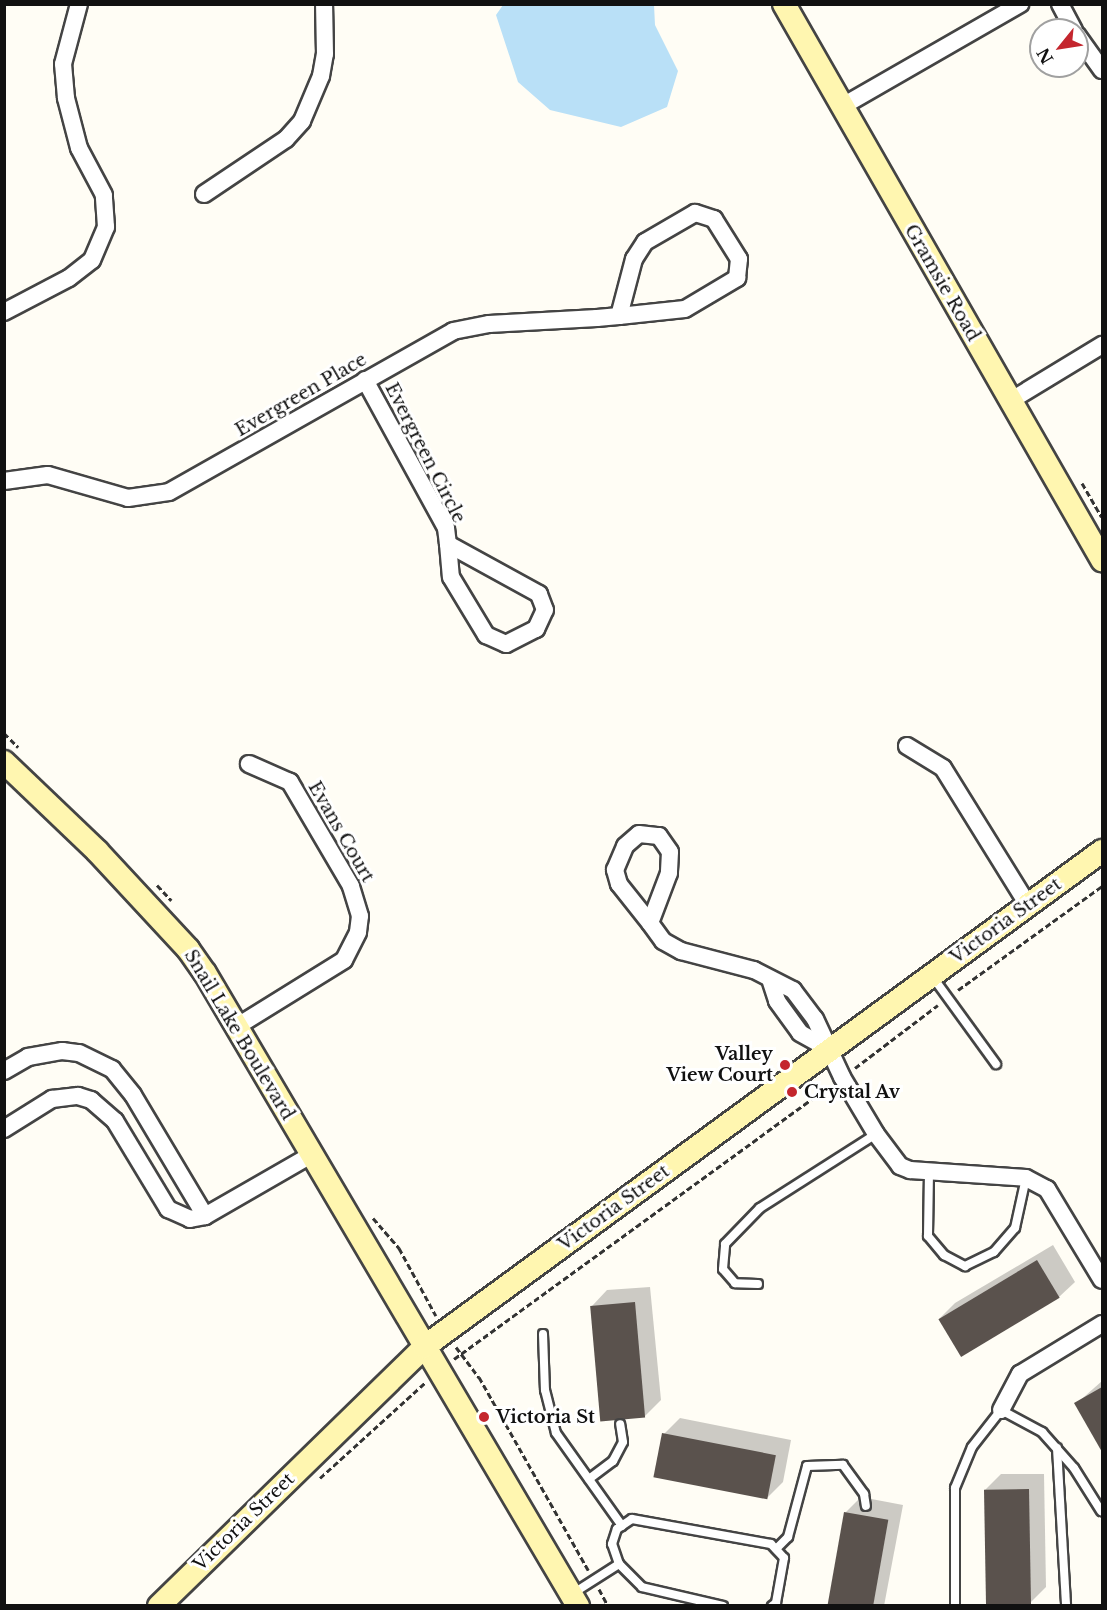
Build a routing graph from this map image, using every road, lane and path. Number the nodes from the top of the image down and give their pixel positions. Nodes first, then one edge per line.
1 (79, 4) edge
2 (324, 4) edge
3 (784, 4) edge
4 (1020, 4) edge
5 (1060, 4) edge
6 (1068, 18) edge
7 (1089, 51) edge
8 (1102, 70) edge
9 (841, 107) junction
10 (204, 194) dead end
11 (4, 312) edge
12 (620, 316) junction
13 (1102, 345) edge
14 (365, 380) junction
15 (1010, 401) junction
16 (4, 481) edge
17 (448, 544) junction
18 (1100, 549) edge
19 (907, 746) dead end
20 (4, 762) edge
21 (249, 764) dead end
22 (1102, 851) edge
23 (1102, 886) edge
24 (1028, 905) junction
25 (650, 923) junction
26 (932, 975) junction
27 (948, 997) junction
28 (236, 1027) junction
29 (829, 1049) junction
30 (996, 1064) dead end
31 (4, 1071) edge
32 (842, 1077) junction
33 (4, 1129) edge
34 (876, 1134) junction
35 (311, 1155) junction
36 (929, 1172) junction
37 (1026, 1179) junction
38 (205, 1216) junction
39 (1102, 1280) edge
40 (758, 1284) dead end
41 (1102, 1324) edge
42 (543, 1334) dead end
43 (424, 1347) junction
44 (438, 1370) junction
45 (1001, 1410) junction
46 (620, 1424) dead end
47 (1057, 1448) junction
48 (589, 1479) junction
49 (316, 1482) dead end
50 (866, 1506) dead end
51 (1101, 1511) edge
52 (622, 1526) junction
53 (776, 1548) junction
54 (619, 1564) junction
55 (575, 1600) edge
56 (688, 1602) edge
57 (159, 1605) edge
58 (723, 1605) edge
59 (772, 1605) edge
60 (956, 1605) edge
61 (1066, 1605) edge

1 - 11 street
2 - 10 street
3 - 9 street, Gramsie Road
4 - 9 street
5 - 6 street
7 - 8 street
9 - 15 street, Gramsie Road
12 - 12 street, Evergreen Place
12 - 14 street, Evergreen Place
13 - 15 street
14 - 16 street, Evergreen Place
14 - 17 street, Evergreen Circle
15 - 18 street, Gramsie Road
17 - 17 street, Evergreen Circle
19 - 24 street
20 - 28 street, Snail Lake Boulevard
21 - 28 street, Evans Court
22 - 24 street, Victoria Street
23 - 27 path
24 - 26 street, Victoria Street
25 - 25 street
25 - 29 street
26 - 27 lane
26 - 29 street, Victoria Street
27 - 30 lane
27 - 32 path
28 - 35 street, Snail Lake Boulevard
29 - 32 street
29 - 43 street, Victoria Street
31 - 38 street
32 - 34 street
32 - 44 path
33 - 38 street
34 - 36 street
34 - 40 lane
35 - 38 street
35 - 43 street, Snail Lake Boulevard
36 - 37 street
36 - 37 lane
37 - 39 street
41 - 45 street
42 - 48 lane
43 - 44 street, Snail Lake Boulevard
43 - 57 street, Victoria Street
44 - 49 path
44 - 55 street, Snail Lake Boulevard
45 - 47 lane
45 - 60 lane
46 - 48 lane
47 - 51 lane
47 - 61 lane
48 - 52 lane
50 - 53 lane
52 - 53 lane
52 - 54 lane
53 - 59 lane
54 - 55 lane
54 - 56 lane
56 - 58 lane

